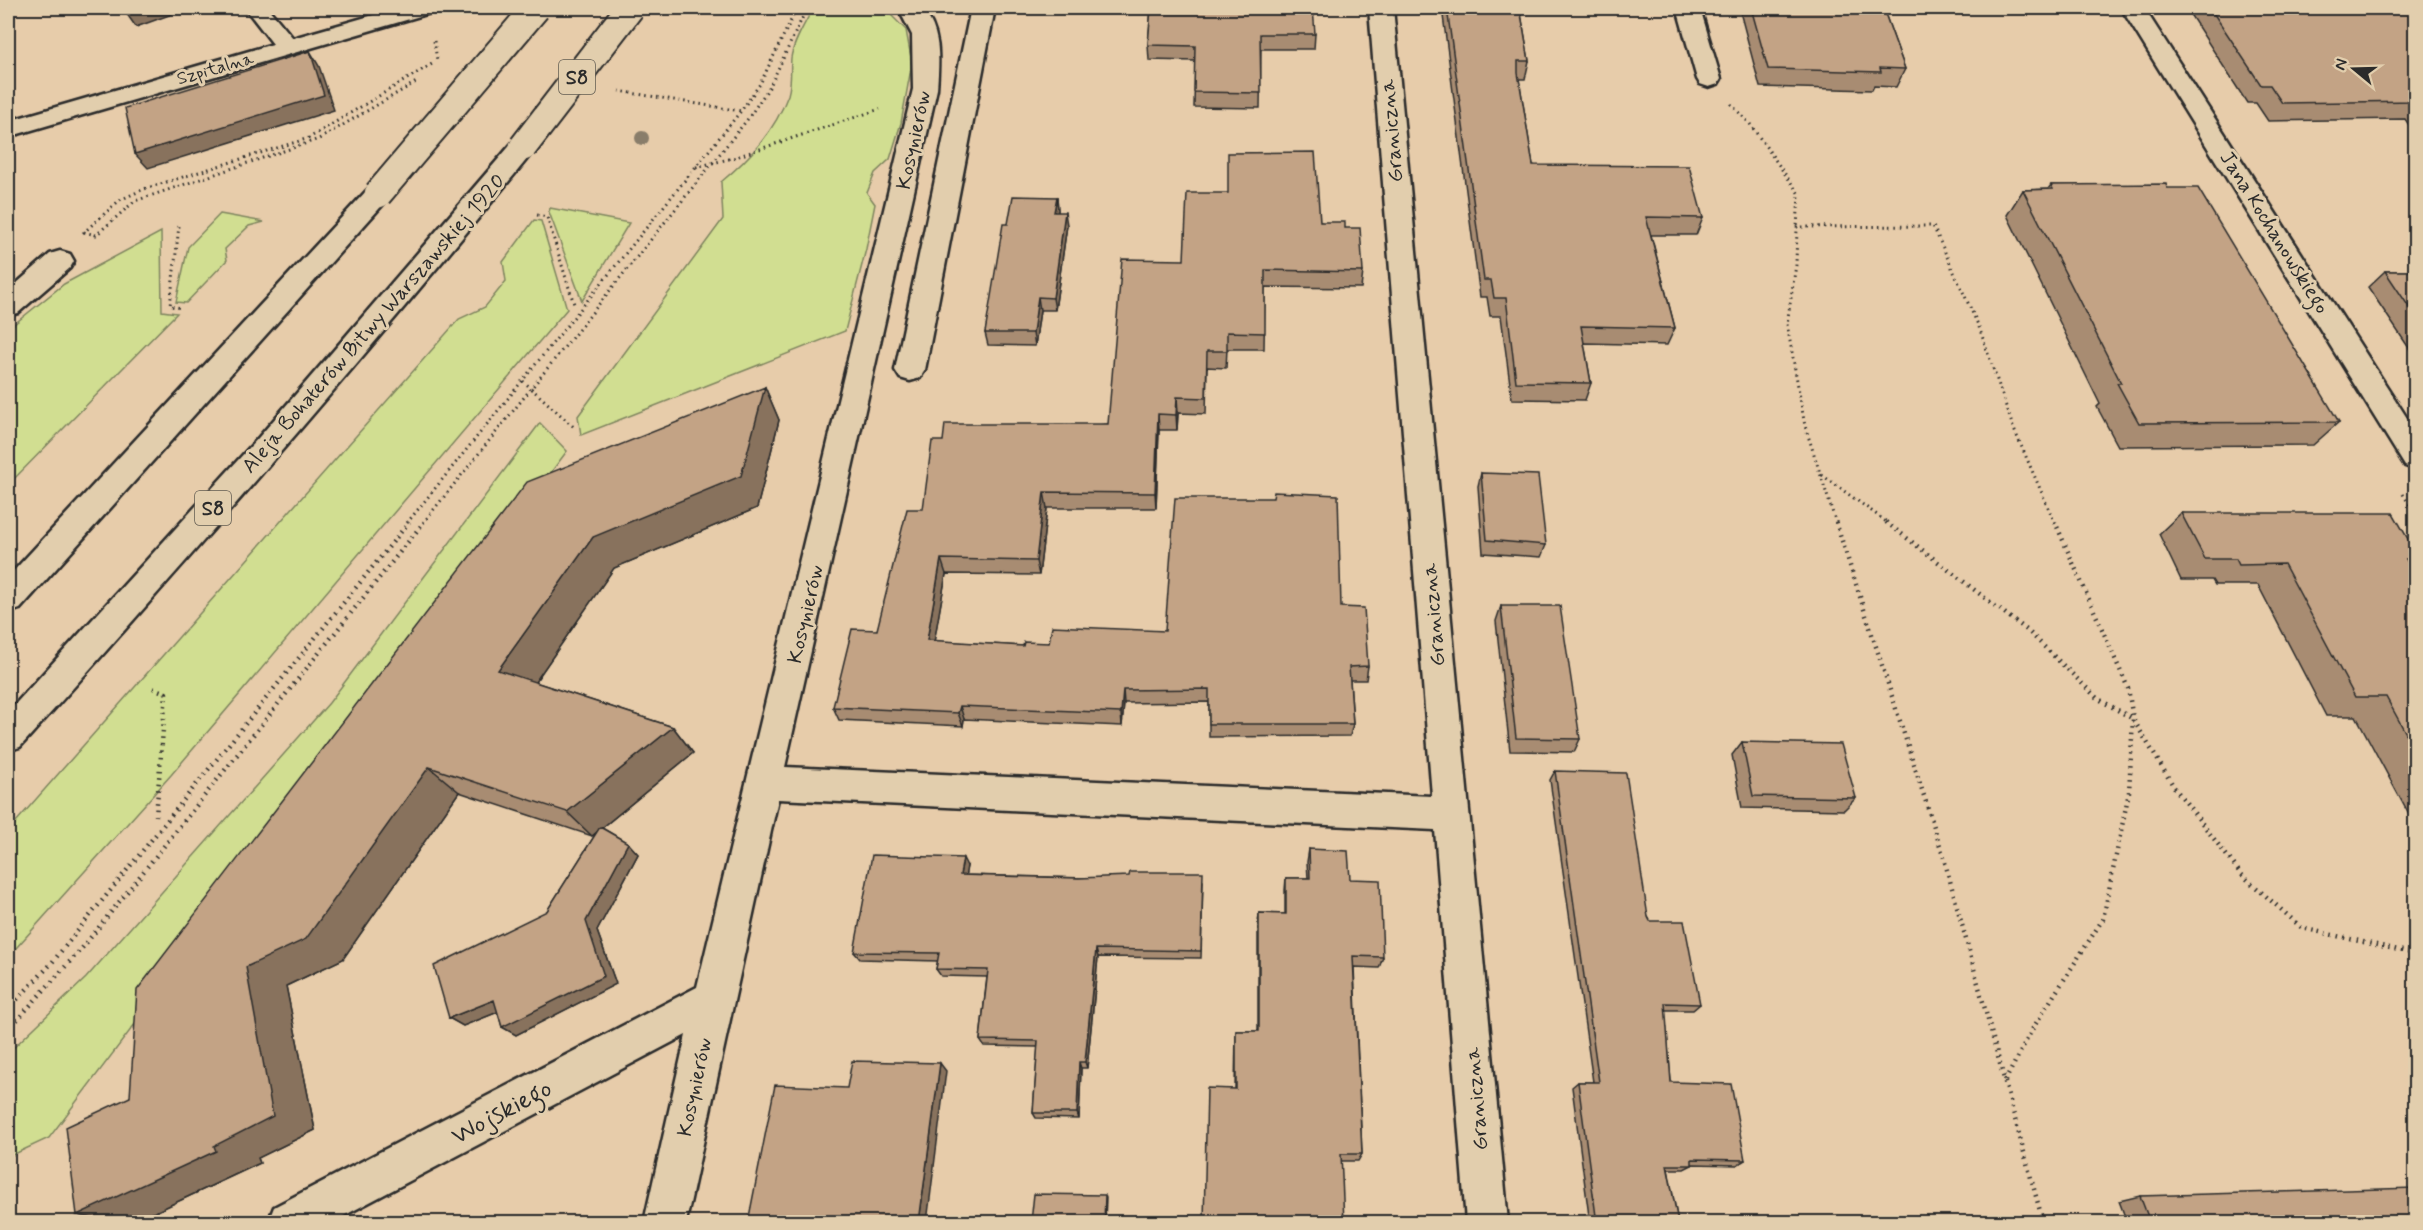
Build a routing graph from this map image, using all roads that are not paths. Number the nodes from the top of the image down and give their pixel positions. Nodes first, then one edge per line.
1 (256, 8) edge
2 (422, 8) edge
3 (536, 8) edge
4 (630, 8) edge
5 (909, 8) edge
6 (983, 8) edge
7 (1381, 8) edge
8 (1688, 8) edge
9 (2133, 8) edge
10 (287, 46) junction
11 (1709, 79) road end
12 (8, 129) edge
13 (60, 261) road end
14 (8, 306) edge
15 (910, 370) dead end
16 (2415, 458) edge
17 (8, 599) edge
18 (8, 736) edge
19 (765, 782) junction
20 (1451, 814) junction
21 (712, 1000) junction
22 (289, 1222) edge
23 (665, 1222) edge
24 (1487, 1222) edge

1 - 10 main road
2 - 10 main road, Szpitalna
3 - 17 main road, bridge
4 - 18 main road, Aleja Bohaterów Bitwy Warszawskiej 1920 / S8, bridge
5 - 19 main road, Kosynierów
6 - 15 main road
7 - 20 main road, Graniczna
8 - 11 main road
9 - 16 main road, Jana Kochanowskiego
10 - 12 main road, Szpitalna
13 - 14 main road
19 - 20 main road
19 - 21 main road, Kosynierów
20 - 24 main road, Graniczna
21 - 22 main road, Wojskiego
21 - 23 main road, Kosynierów

